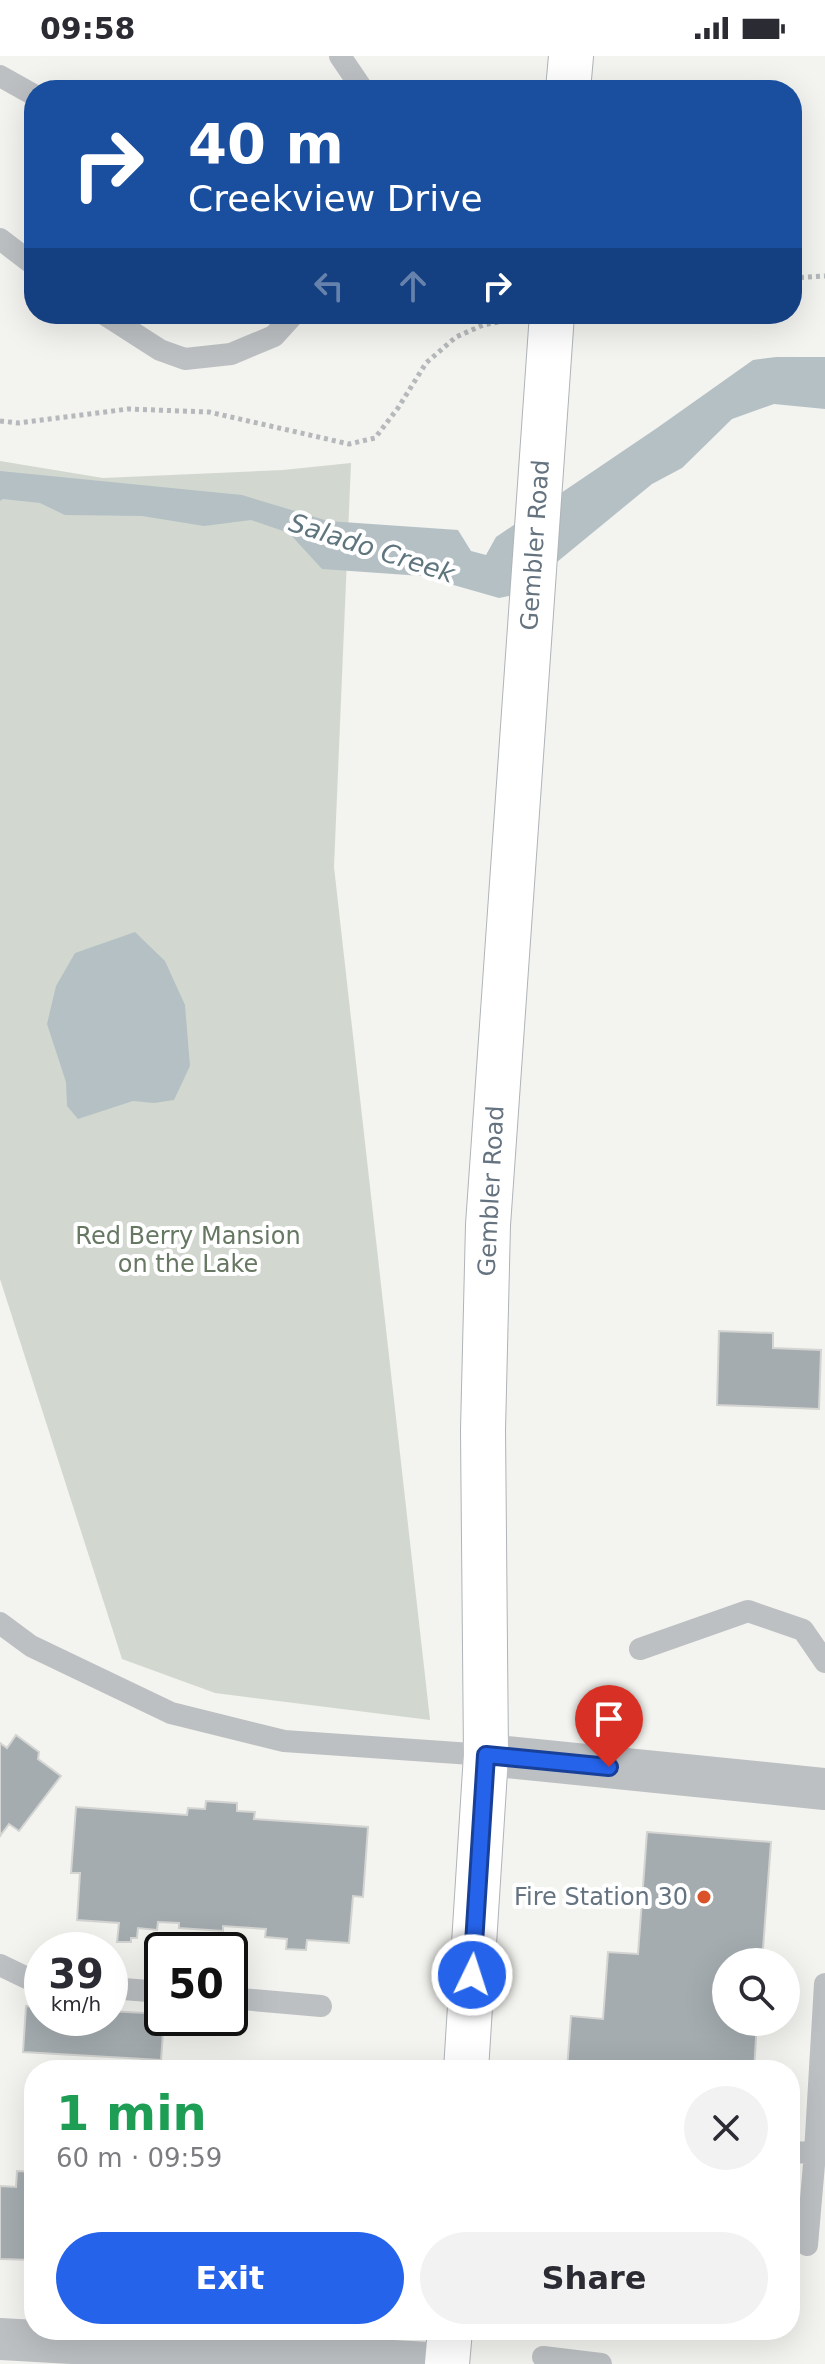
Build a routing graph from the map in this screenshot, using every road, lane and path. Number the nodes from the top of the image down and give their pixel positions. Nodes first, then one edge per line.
1 (340, 56) edge
2 (0, 76) edge
3 (356, 80) edge
4 (24, 89) edge
5 (0, 239) edge
6 (24, 257) edge
7 (825, 276) edge
8 (802, 277) edge
9 (120, 324) edge
10 (285, 324) edge
11 (489, 324) edge
12 (533, 324) edge
13 (0, 421) edge
14 (0, 1623) edge
15 (640, 1649) dead end
16 (825, 1662) edge
17 (486, 1755) junction
18 (825, 1789) edge
19 (0, 1965) edge
20 (24, 1977) edge
21 (825, 1984) edge
22 (248, 2000) edge
23 (321, 2006) dead end
24 (467, 2060) edge
25 (800, 2152) edge
26 (815, 2153) junction
27 (807, 2245) dead end
28 (0, 2339) edge
29 (449, 2340) edge
30 (96, 2355) edge
31 (543, 2357) dead end
32 (447, 2364) edge
33 (601, 2364) edge

1 - 3 lane
2 - 4 lane
5 - 6 lane
7 - 8 path
9 - 10 lane
11 - 13 path
12 - 17 main road, Gembler Road
14 - 17 lane
15 - 16 lane
17 - 18 street
17 - 24 main road, Gembler Road
19 - 20 lane
21 - 26 lane
22 - 23 lane
25 - 26 lane
26 - 27 lane
28 - 30 street
29 - 32 main road
30 - 32 street
31 - 33 lane

